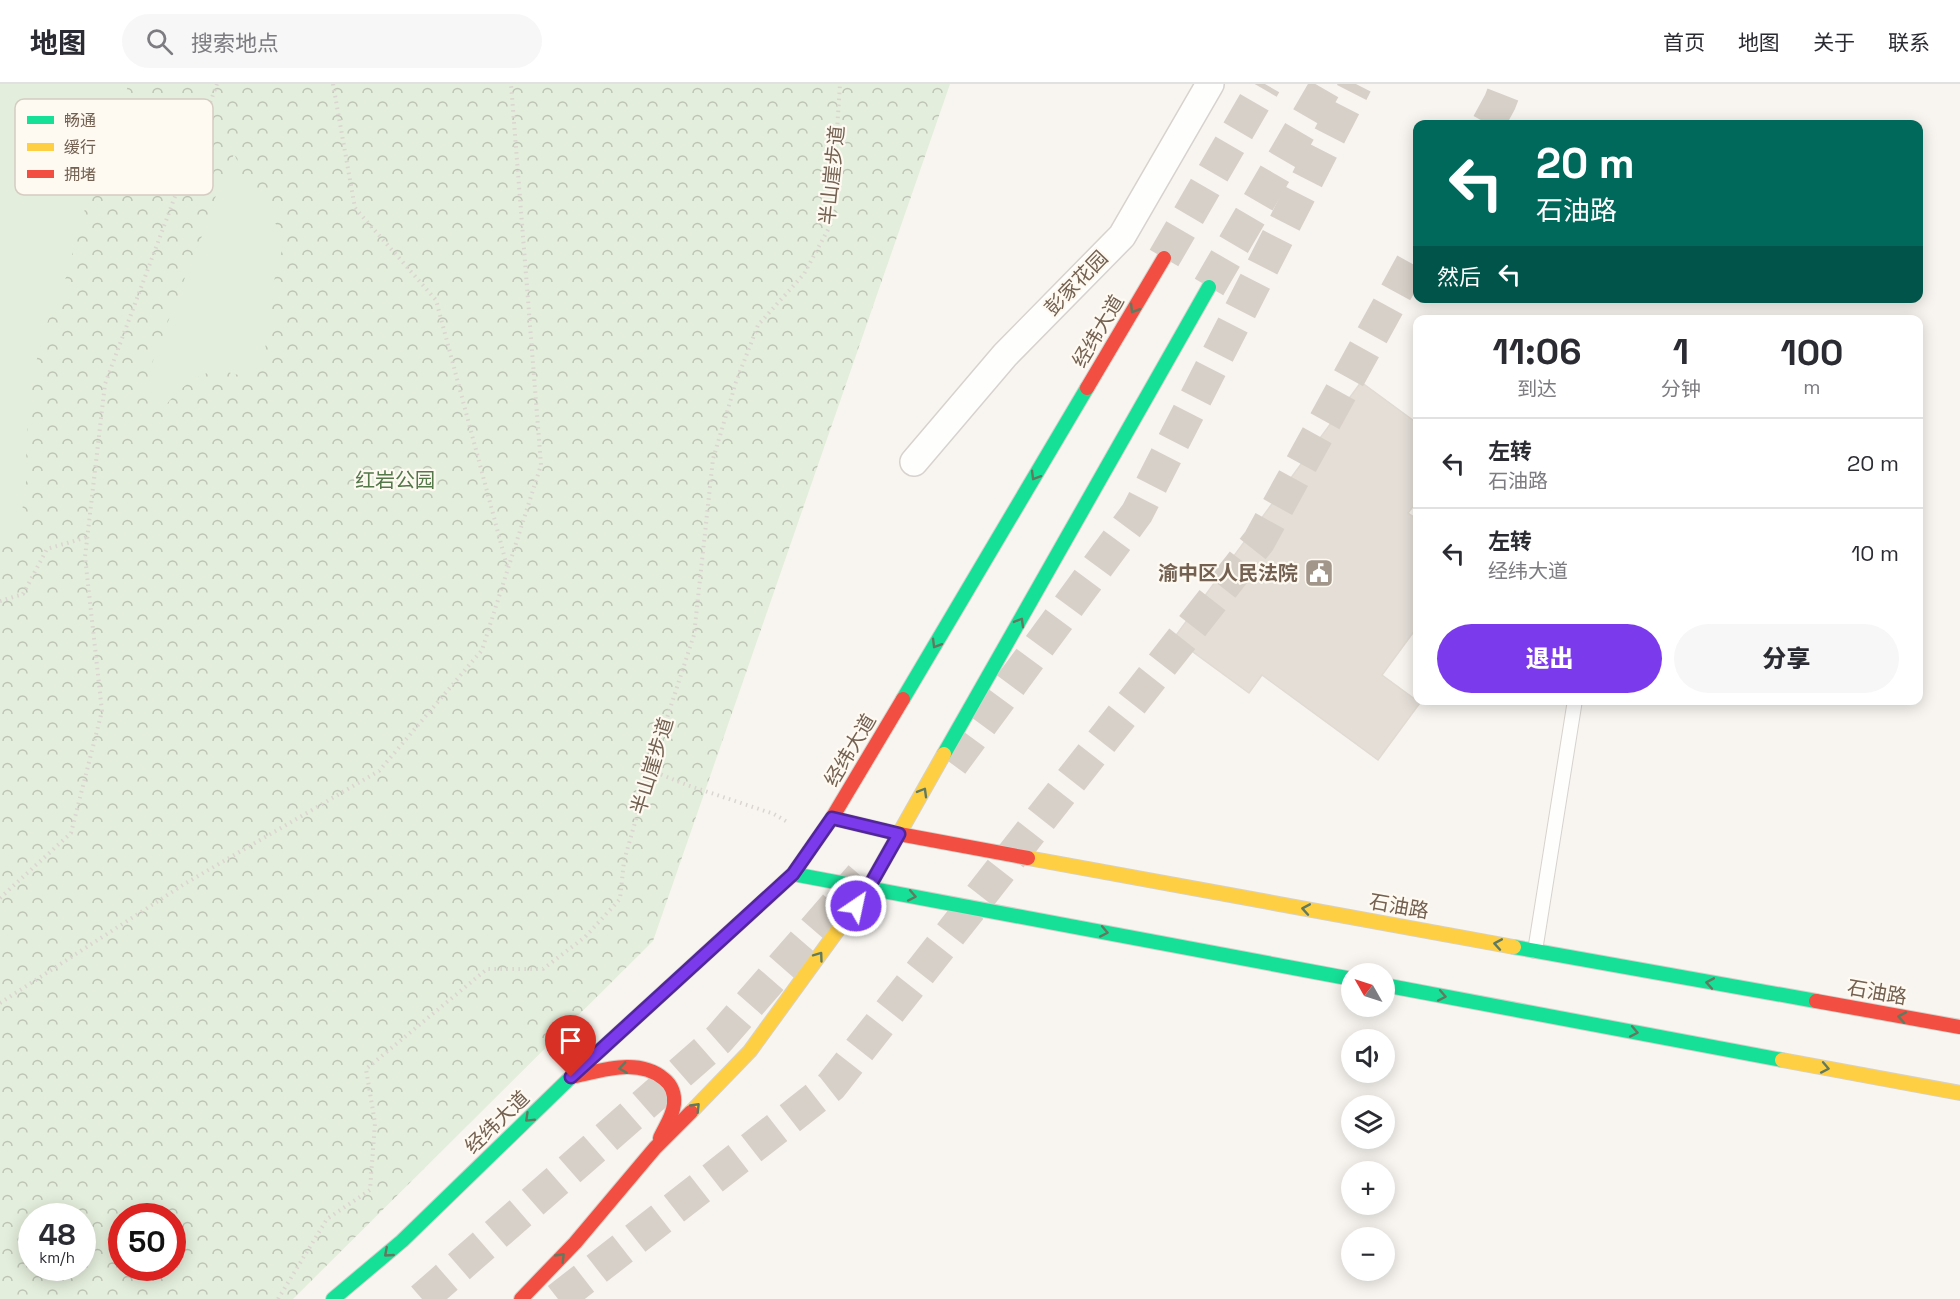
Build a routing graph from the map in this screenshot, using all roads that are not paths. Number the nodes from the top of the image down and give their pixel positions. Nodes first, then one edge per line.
1 (1210, 84) edge
2 (1164, 258) tunnel mouth
3 (1209, 287) tunnel mouth
4 (914, 462) dead end
5 (1574, 705) edge
6 (832, 818) junction
7 (899, 834) junction
8 (793, 874) junction
9 (869, 887) junction
10 (1536, 951) junction
11 (1341, 977) edge
12 (1395, 987) edge
13 (1960, 1027) edge
14 (571, 1077) junction
15 (1960, 1093) edge
16 (655, 1148) junction
17 (333, 1299) edge
18 (520, 1299) edge

1 - 4 street, 彭家花园
2 -> 6 main road, 经纬大道
7 -> 3 main road
5 - 10 lane
6 - 7 main road, 石油路
6 - 8 main road, 经纬大道
7 - 9 main road
10 -> 7 main road, 石油路
8 - 9 main road
8 - 14 main road, 经纬大道
9 -> 11 main road
16 -> 9 main road
13 -> 10 main road, 石油路
12 -> 15 main road
16 -> 14 main road
14 -> 17 main road, 经纬大道
18 -> 16 main road

